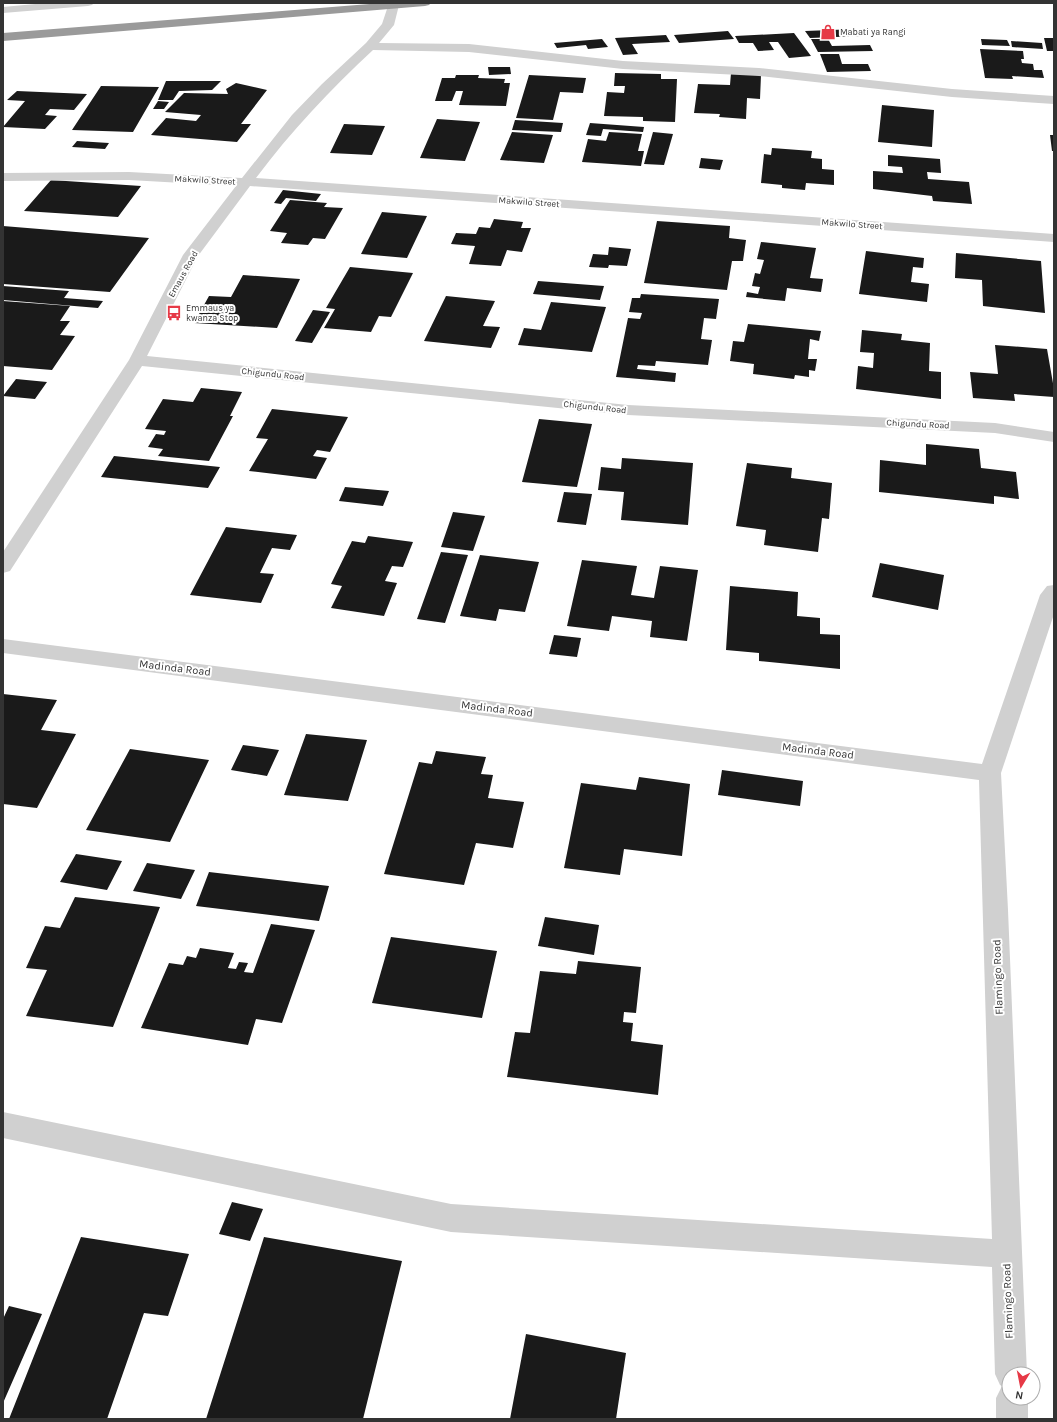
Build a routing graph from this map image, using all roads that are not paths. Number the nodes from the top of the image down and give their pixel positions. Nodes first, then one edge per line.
1 (88, 3) edge
2 (425, 3) edge
3 (393, 5) junction
4 (3, 10) edge
5 (3, 37) edge
6 (370, 46) junction
7 (1054, 100) edge
8 (3, 177) edge
9 (248, 182) junction
10 (1054, 238) edge
11 (137, 360) junction
12 (1054, 437) edge
13 (3, 567) edge
14 (1054, 591) edge
15 (3, 646) edge
16 (990, 773) junction
17 (3, 1125) edge
18 (1007, 1254) junction
19 (1011, 1366) edge
20 (1012, 1406) edge
21 (1012, 1419) edge

1 - 4 street
2 - 3 highway
3 - 5 highway
3 - 6 street, Emaus Road
6 - 7 street
6 - 9 street, Emaus Road
8 - 9 street, Makwilo Street
9 - 10 street, Makwilo Street
9 - 11 street, Emaus Road
11 - 12 street, Chigundu Road
11 - 13 street, Emaus Road
14 - 16 street, Flamingo Road
15 - 16 street, Madinda Road
16 - 18 street, Flamingo Road
17 - 18 street
18 - 19 street, Flamingo Road
20 - 21 street

